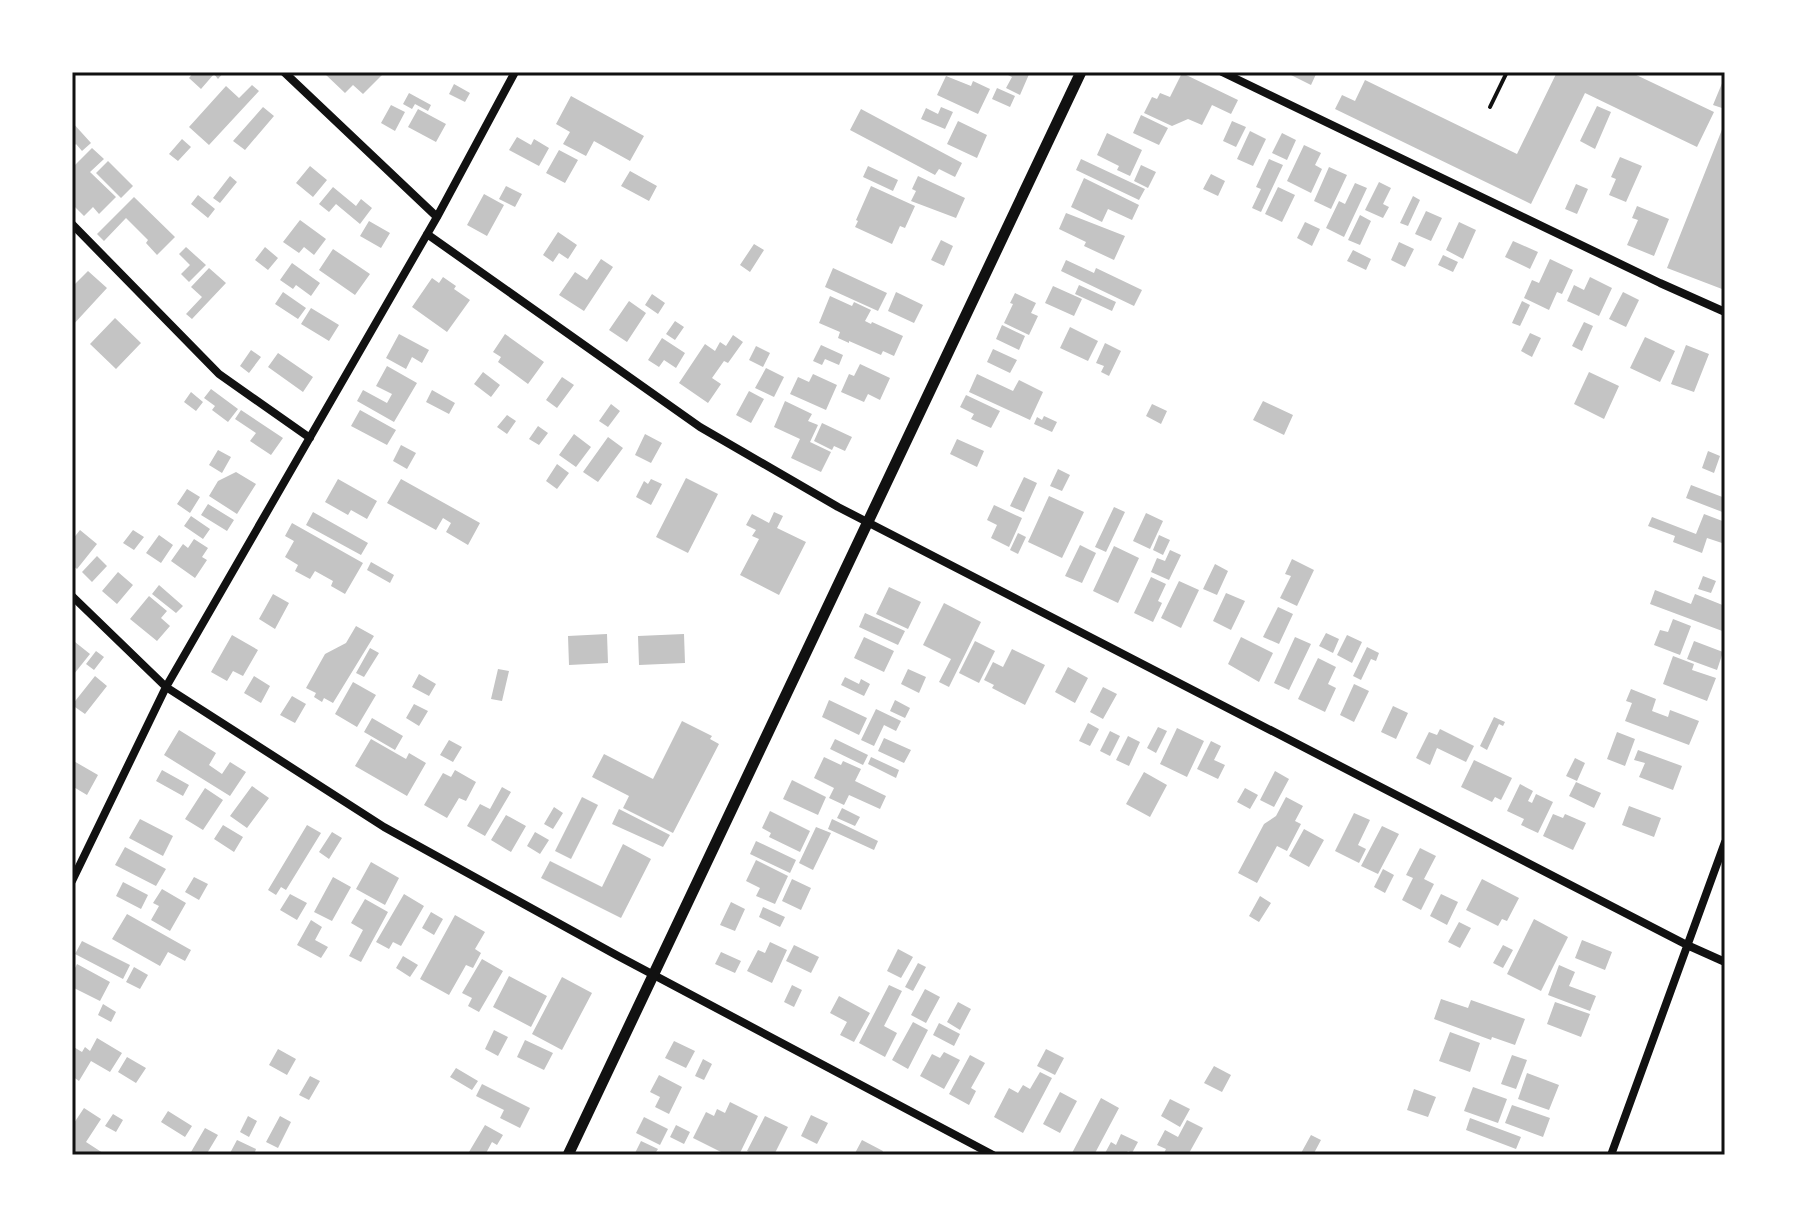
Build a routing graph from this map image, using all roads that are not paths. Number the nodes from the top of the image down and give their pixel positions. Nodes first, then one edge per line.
1 (284, 72) edge
2 (515, 72) edge
3 (1081, 72) edge
4 (1222, 72) edge
5 (1507, 72) edge
6 (1490, 107) dead end
7 (437, 217) junction
8 (72, 224) edge
9 (427, 234) junction
10 (1725, 312) edge
11 (310, 438) junction
12 (866, 521) junction
13 (72, 596) edge
14 (166, 687) junction
15 (1725, 842) edge
16 (72, 881) edge
17 (1687, 945) junction
18 (1725, 962) edge
19 (653, 975) junction
20 (568, 1155) edge
21 (993, 1155) edge
22 (1611, 1155) edge

1 - 7 street
2 - 7 street
3 - 12 main road
4 - 10 street
5 - 6 lane
7 - 9 street
8 - 11 street
9 - 11 street
9 - 12 street
11 - 14 street
12 - 17 street
12 - 19 main road
13 - 14 street
14 - 16 street
14 - 19 street
15 - 17 street
17 - 18 street
17 - 22 street
19 - 20 main road
19 - 21 street

